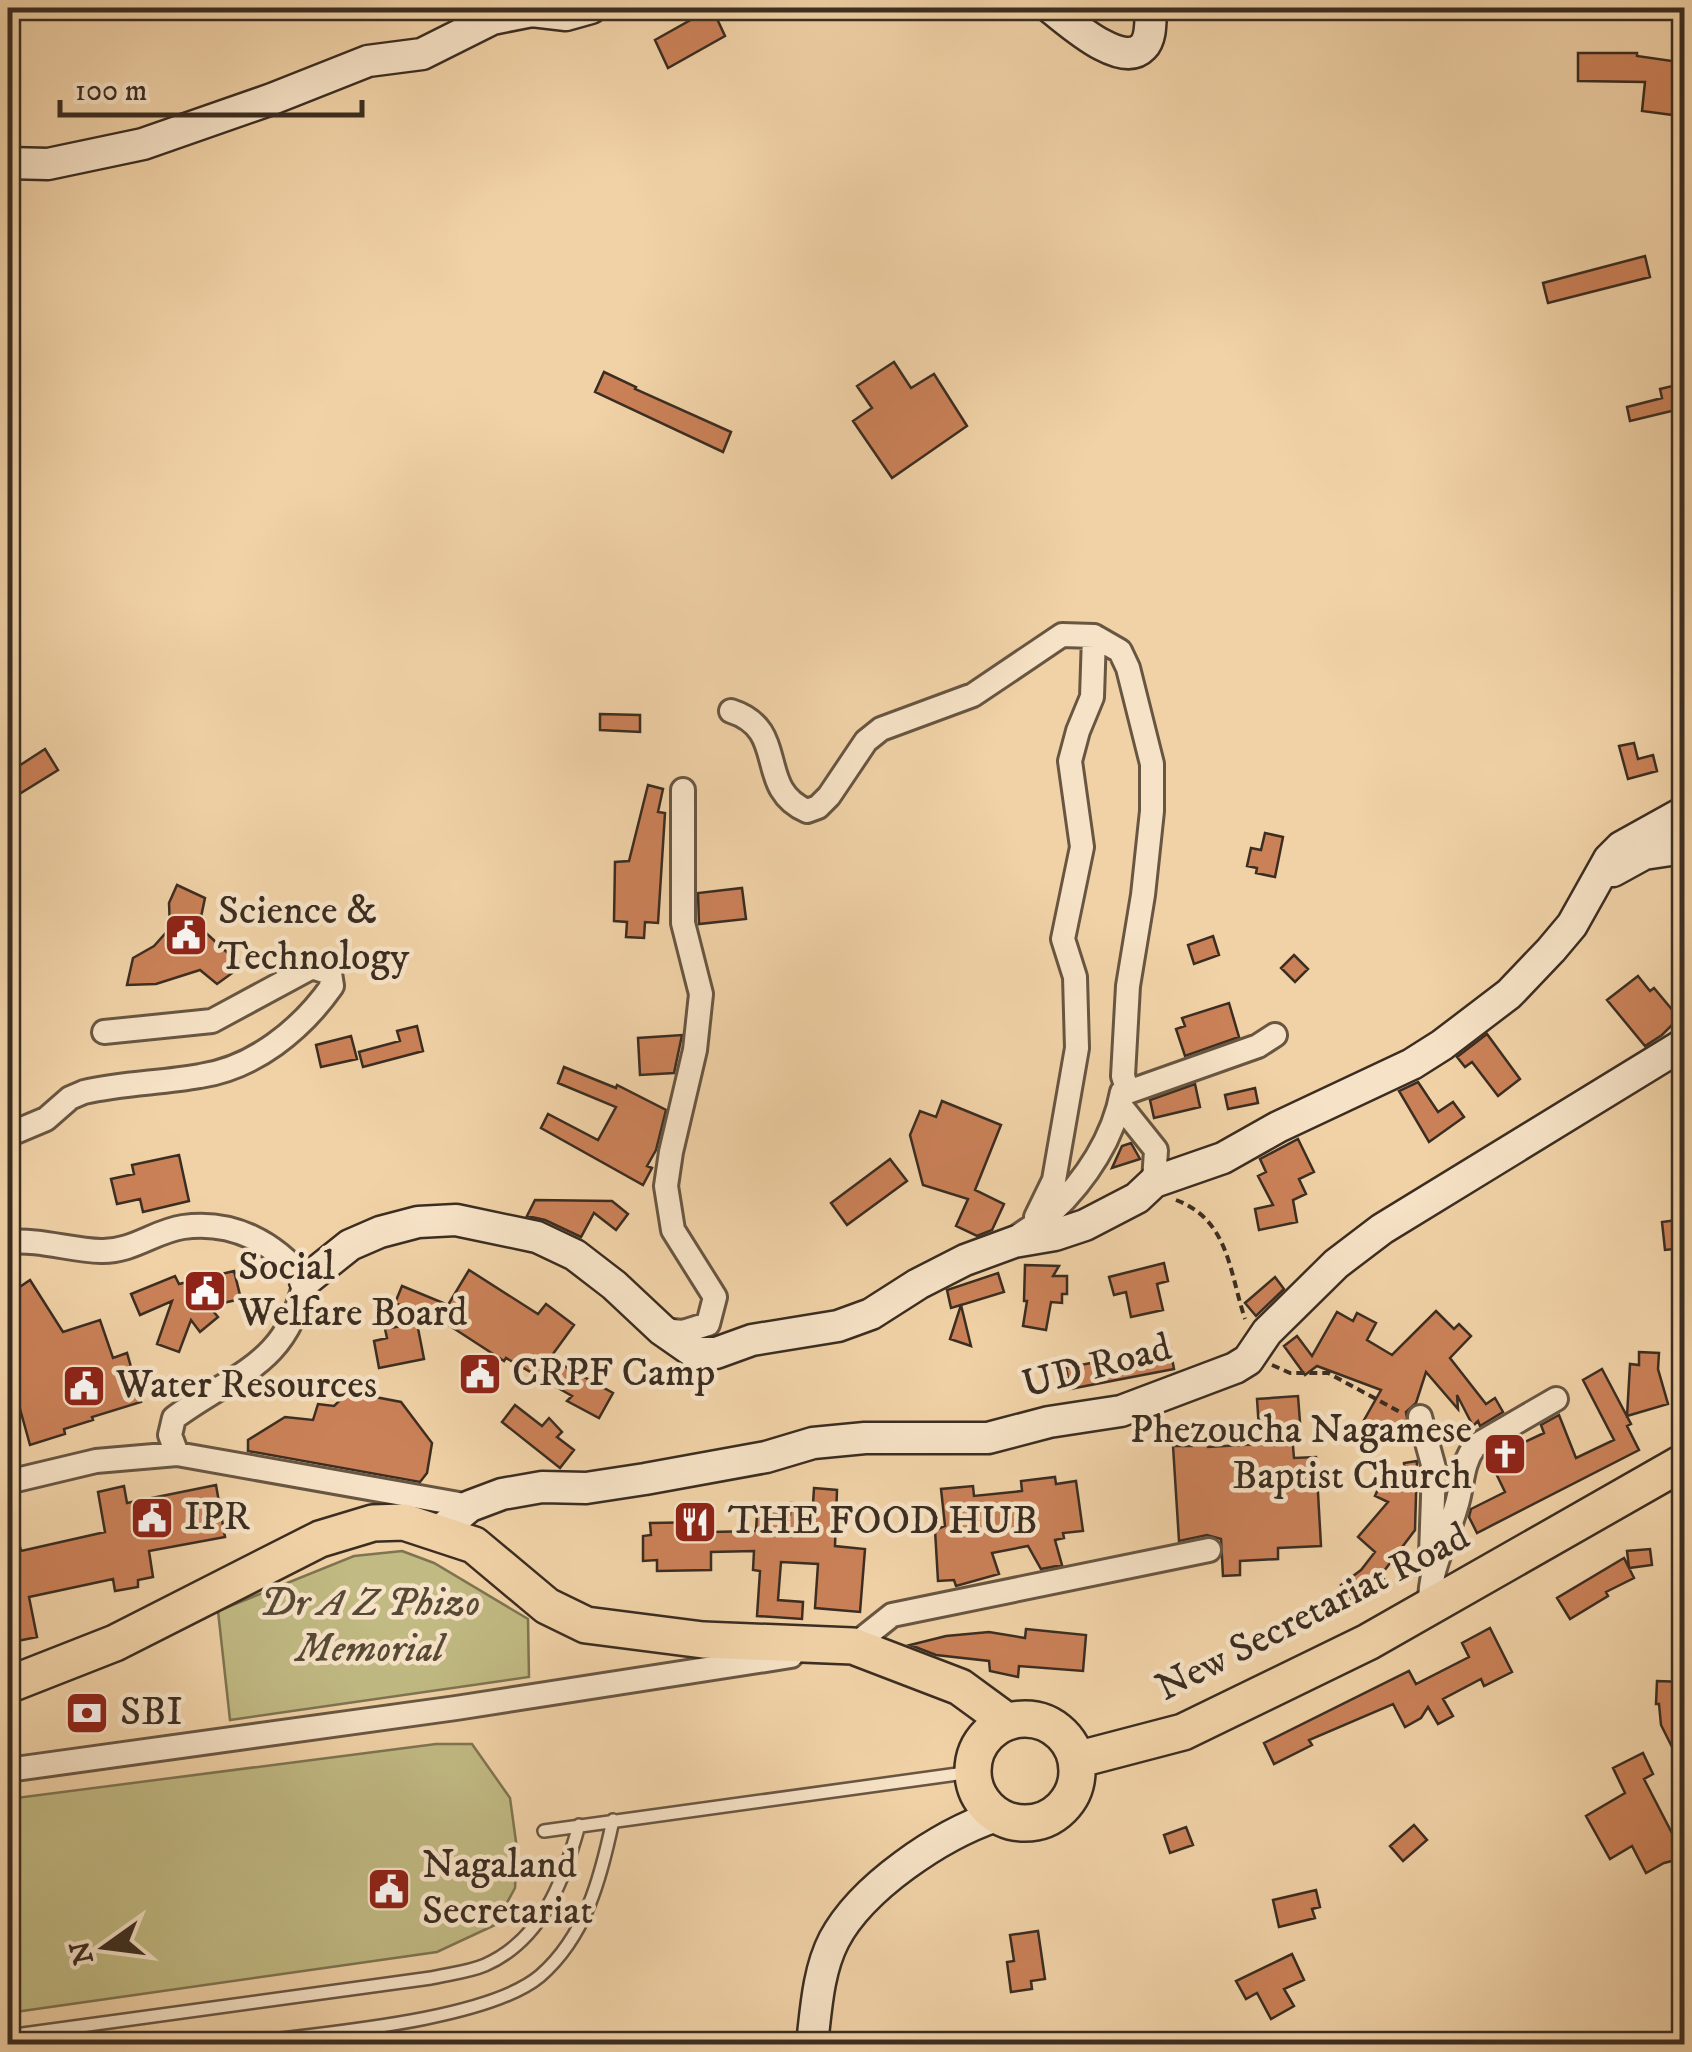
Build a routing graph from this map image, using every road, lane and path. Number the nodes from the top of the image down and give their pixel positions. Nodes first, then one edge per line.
1 (590, 8) edge
2 (1050, 8) edge
3 (1151, 8) edge
4 (8, 163) edge
5 (1094, 636) junction
6 (731, 711) dead end
7 (683, 790) dead end
8 (1684, 812) edge
9 (1684, 848) edge
10 (1599, 880) junction
11 (104, 1032) dead end
12 (1275, 1035) dead end
13 (1684, 1044) edge
14 (1124, 1098) junction
15 (8, 1135) edge
16 (1146, 1190) junction
17 (1018, 1236) junction
18 (8, 1242) edge
19 (306, 1281) junction
20 (662, 1330) junction
21 (1252, 1355) junction
22 (1556, 1399) dead end
23 (1420, 1417) joint
24 (178, 1454) junction
25 (1684, 1462) edge
26 (8, 1482) edge
27 (470, 1506) junction
28 (436, 1533) junction
29 (1209, 1550) dead end
30 (1430, 1593) junction
31 (853, 1646) junction
32 (8, 1685) edge
33 (1008, 1722) junction
34 (1076, 1760) junction
35 (8, 1770) edge
36 (972, 1772) junction
37 (996, 1816) junction
38 (613, 1820) junction
39 (579, 1825) junction
40 (544, 1830) dead end
41 (8, 2036) edge
42 (238, 2044) edge
43 (812, 2044) edge

1 - 4 main road
2 - 3 main road
5 - 6 street
5 - 14 street
5 - 17 street
7 - 20 street
8 - 10 main road
9 - 10 main road
10 - 16 main road
11 - 15 street
12 - 14 street
13 - 21 main road, UD Road
14 - 16 street
14 - 17 street
16 - 17 main road
16 - 21 path
17 - 20 main road
18 - 19 street
19 - 20 main road
19 - 24 street
21 - 23 path
21 - 27 main road, UD Road
22 - 30 street
23 - 30 street
24 - 26 street
24 - 27 street
25 - 30 main road, New Secretariat Road
27 - 28 main road, UD Road
28 - 31 main road
28 - 32 main road
29 - 31 street
30 - 34 main road, New Secretariat Road
31 - 33 main road
31 - 35 street
33 - 34 main road
33 - 36 main road
34 - 37 main road
36 - 37 main road
36 - 38 lane
37 - 43 main road
38 - 39 lane
38 - 42 lane
39 - 40 lane
39 - 41 lane

